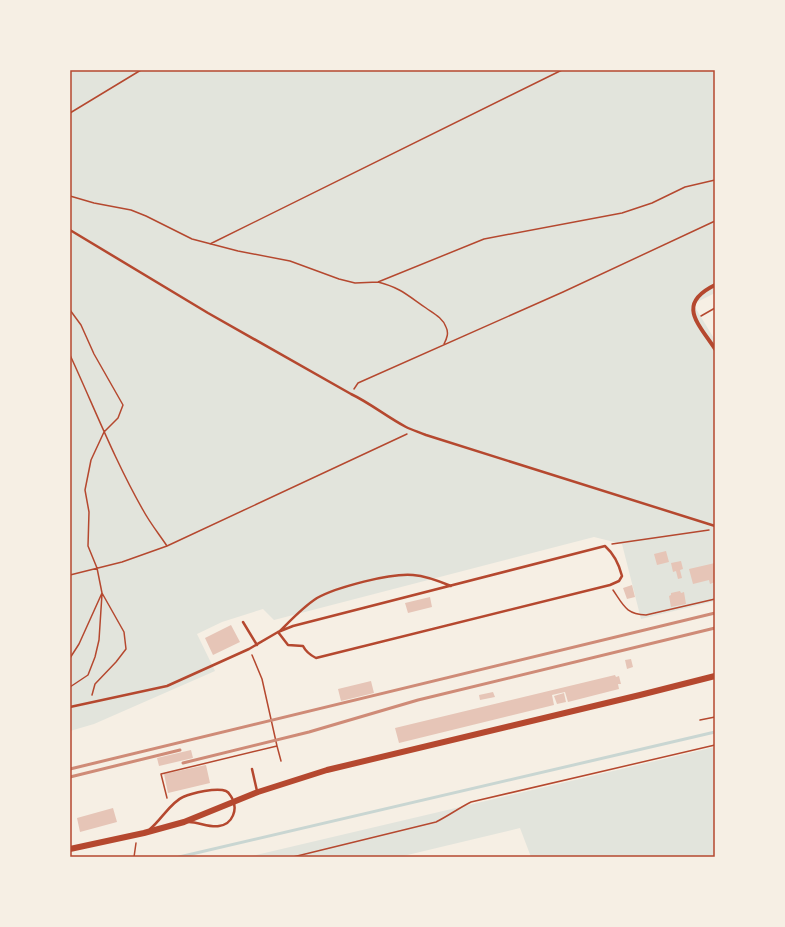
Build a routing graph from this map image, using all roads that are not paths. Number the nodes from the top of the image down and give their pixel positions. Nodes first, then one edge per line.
1 (70, 230) edge
2 (715, 285) edge
3 (715, 349) edge
4 (715, 528) edge
5 (451, 586) junction
6 (243, 622) dead end
7 (278, 632) junction
8 (257, 645) junction
9 (715, 676) edge
10 (70, 707) edge
11 (252, 769) dead end
12 (258, 792) junction
13 (234, 802) junction
14 (184, 822) junction
15 (144, 833) junction
16 (70, 850) edge

1 - 4 lane
2 - 3 street
5 - 7 lane
5 - 7 lane
5 - 7 lane
6 - 8 lane
7 - 8 lane
8 - 10 lane
9 - 12 street
11 - 12 lane
12 - 13 street
13 - 14 street
13 - 14 lane
13 - 15 lane
14 - 15 street
15 - 16 street

